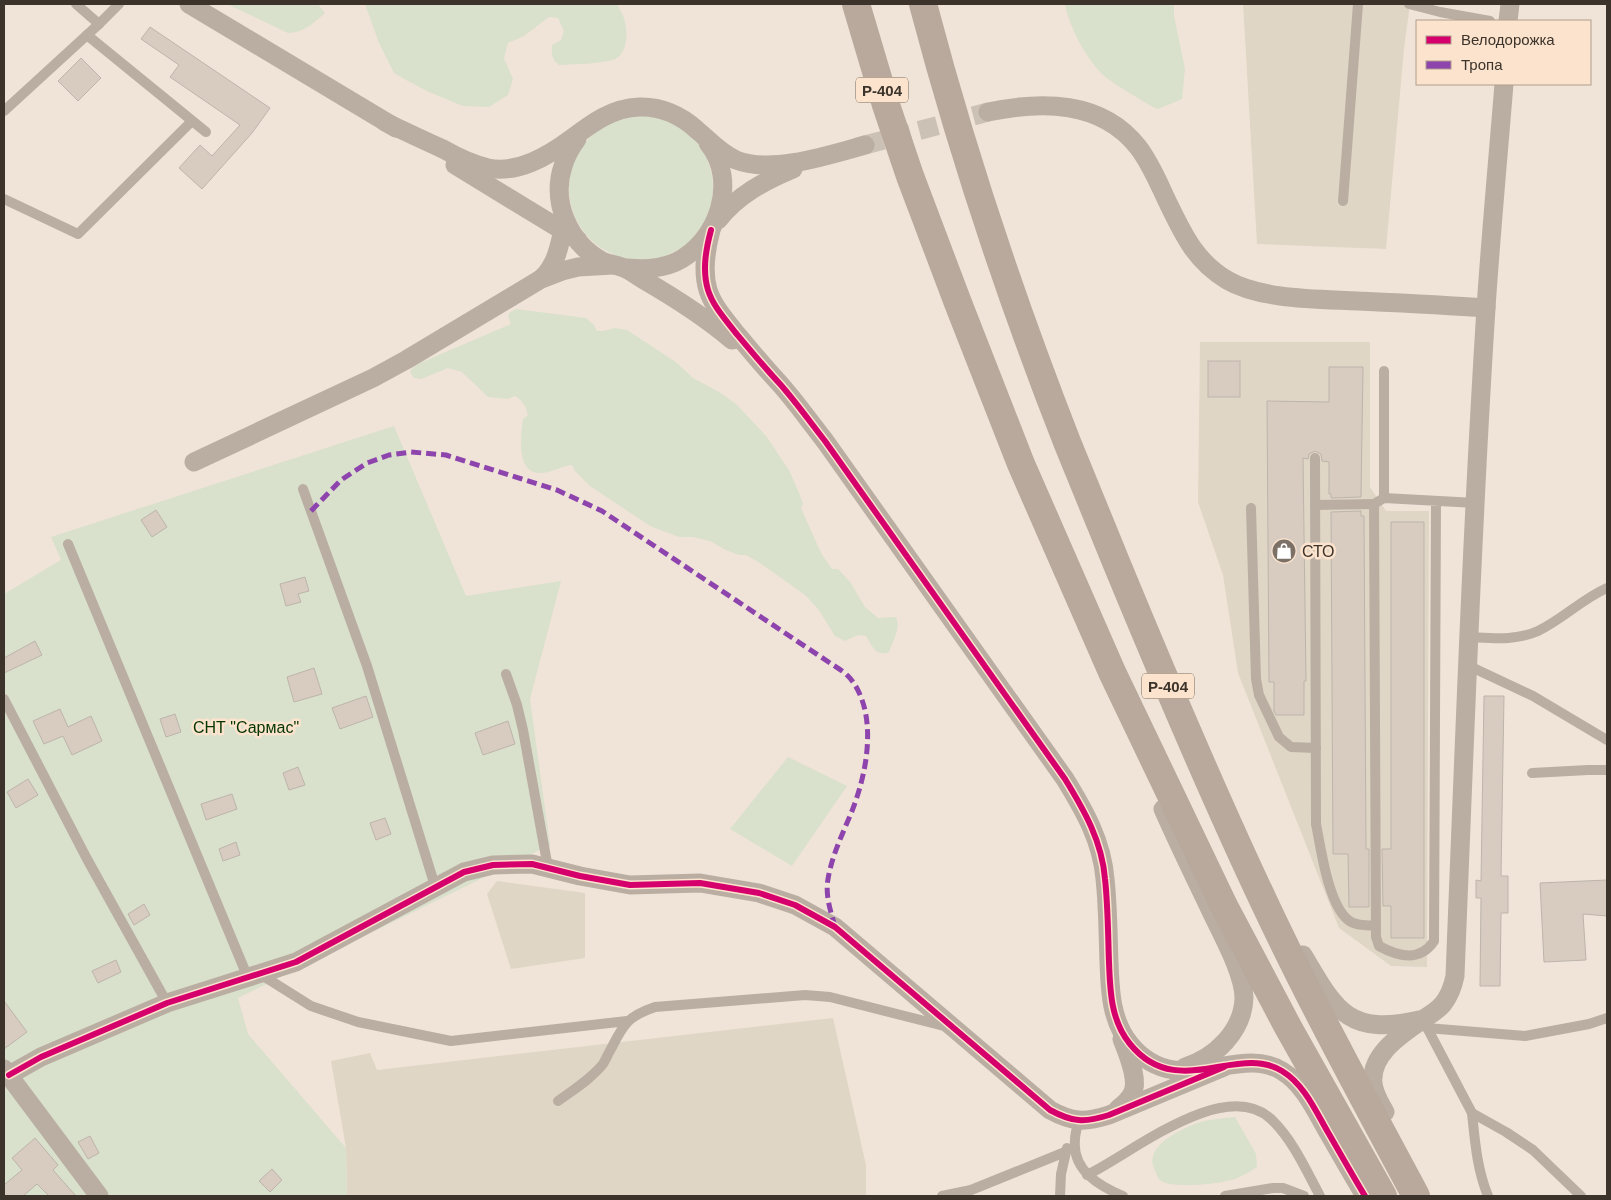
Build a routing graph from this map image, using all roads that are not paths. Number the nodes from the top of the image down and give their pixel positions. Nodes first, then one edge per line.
1 (76, 4) edge
2 (119, 4) edge
3 (188, 4) edge
4 (856, 4) edge
5 (923, 4) edge
6 (1358, 4) edge
7 (1409, 4) edge
8 (1510, 4) edge
9 (1484, 20) edge
10 (1508, 20) edge
11 (99, 24) junction
12 (87, 35) junction
13 (1504, 85) edge
14 (4, 111) edge
15 (988, 112) tunnel mouth
16 (192, 121) junction
17 (385, 122) junction
18 (590, 125) junction
19 (698, 130) junction
20 (206, 132) dead end
21 (865, 145) tunnel mouth
22 (822, 156) junction
23 (4, 199) edge
24 (1343, 202) dead end
25 (713, 227) junction
26 (570, 236) junction
27 (618, 267) junction
28 (541, 279) junction
29 (1486, 308) junction
30 (763, 367) junction
31 (1384, 371) dead end
32 (1315, 458) dead end
33 (194, 462) dead end
34 (303, 489) dead end
35 (1384, 498) junction
36 (1436, 501) junction
37 (1476, 503) junction
38 (1374, 504) junction
39 (1315, 505) junction
40 (1251, 508) dead end
41 (68, 544) dead end
42 (1607, 588) edge
43 (1469, 637) junction
44 (1154, 654) junction
45 (1467, 665) junction
46 (1112, 672) junction
47 (506, 674) dead end
48 (4, 698) edge
49 (1607, 740) edge
50 (1316, 748) junction
51 (1607, 770) edge
52 (1532, 773) dead end
53 (548, 868) junction
54 (435, 886) junction
55 (1376, 926) junction
56 (254, 976) junction
57 (168, 1003) junction
58 (1607, 1018) edge
59 (627, 1021) junction
60 (1117, 1022) junction
61 (1425, 1024) junction
62 (954, 1029) junction
63 (1224, 1067) junction
64 (1167, 1068) junction
65 (6, 1072) edge
66 (558, 1101) dead end
67 (1472, 1113) junction
68 (1109, 1115) junction
69 (1079, 1120) junction
70 (1065, 1152) junction
71 (1088, 1175) junction
72 (99, 1196) edge
73 (942, 1196) edge
74 (1060, 1196) edge
75 (1123, 1196) edge
76 (1225, 1196) edge
77 (1304, 1196) edge
78 (1320, 1196) edge
79 (1365, 1196) edge
80 (1383, 1196) edge
81 (1416, 1196) edge
82 (1430, 1196) edge
83 (1488, 1196) edge
84 (1581, 1196) edge

1 - 11 lane
2 - 11 lane
3 - 17 street
4 - 46 highway, Р-404
5 - 44 highway, Р-404
6 - 24 lane
7 - 9 lane
8 - 10 street
11 - 12 lane
12 - 14 lane
12 - 16 lane
13 - 29 street
15 - 29 street
16 - 20 lane
16 - 23 lane
17 - 18 street
17 - 26 street
18 - 19 street
18 - 26 street
19 - 22 street
19 - 25 street
21 - 22 street
22 - 25 street
25 - 27 street
25 - 30 street
26 - 27 street
26 - 28 street
27 - 28 street
27 - 30 street
28 - 33 street
29 - 37 street
30 - 60 street
31 - 35 lane
32 - 39 lane
34 - 54 lane
35 - 36 lane
35 - 38 lane
36 - 37 lane
36 - 55 lane
37 - 43 street
38 - 39 lane
38 - 55 lane
39 - 50 lane
40 - 50 lane
41 - 56 lane
42 - 43 lane
43 - 45 street
44 - 61 street
44 - 81 highway, Р-404
45 - 49 lane
45 - 61 street
46 - 64 street
46 - 80 highway, Р-404
47 - 53 lane
48 - 57 lane
50 - 55 lane
51 - 52 lane
53 - 54 street
53 - 62 street
54 - 56 street
56 - 57 street
56 - 59 lane
57 - 65 street
58 - 61 lane
59 - 62 lane
59 - 66 lane
60 - 64 street
60 - 68 street
61 - 67 lane
61 - 82 street
62 - 69 street
63 - 64 street
63 - 68 street
63 - 79 street
65 - 72 street
67 - 83 lane
67 - 84 lane
68 - 69 street
69 - 70 lane
69 - 71 lane
70 - 73 lane
70 - 74 lane
71 - 75 lane
71 - 78 lane
76 - 77 lane

